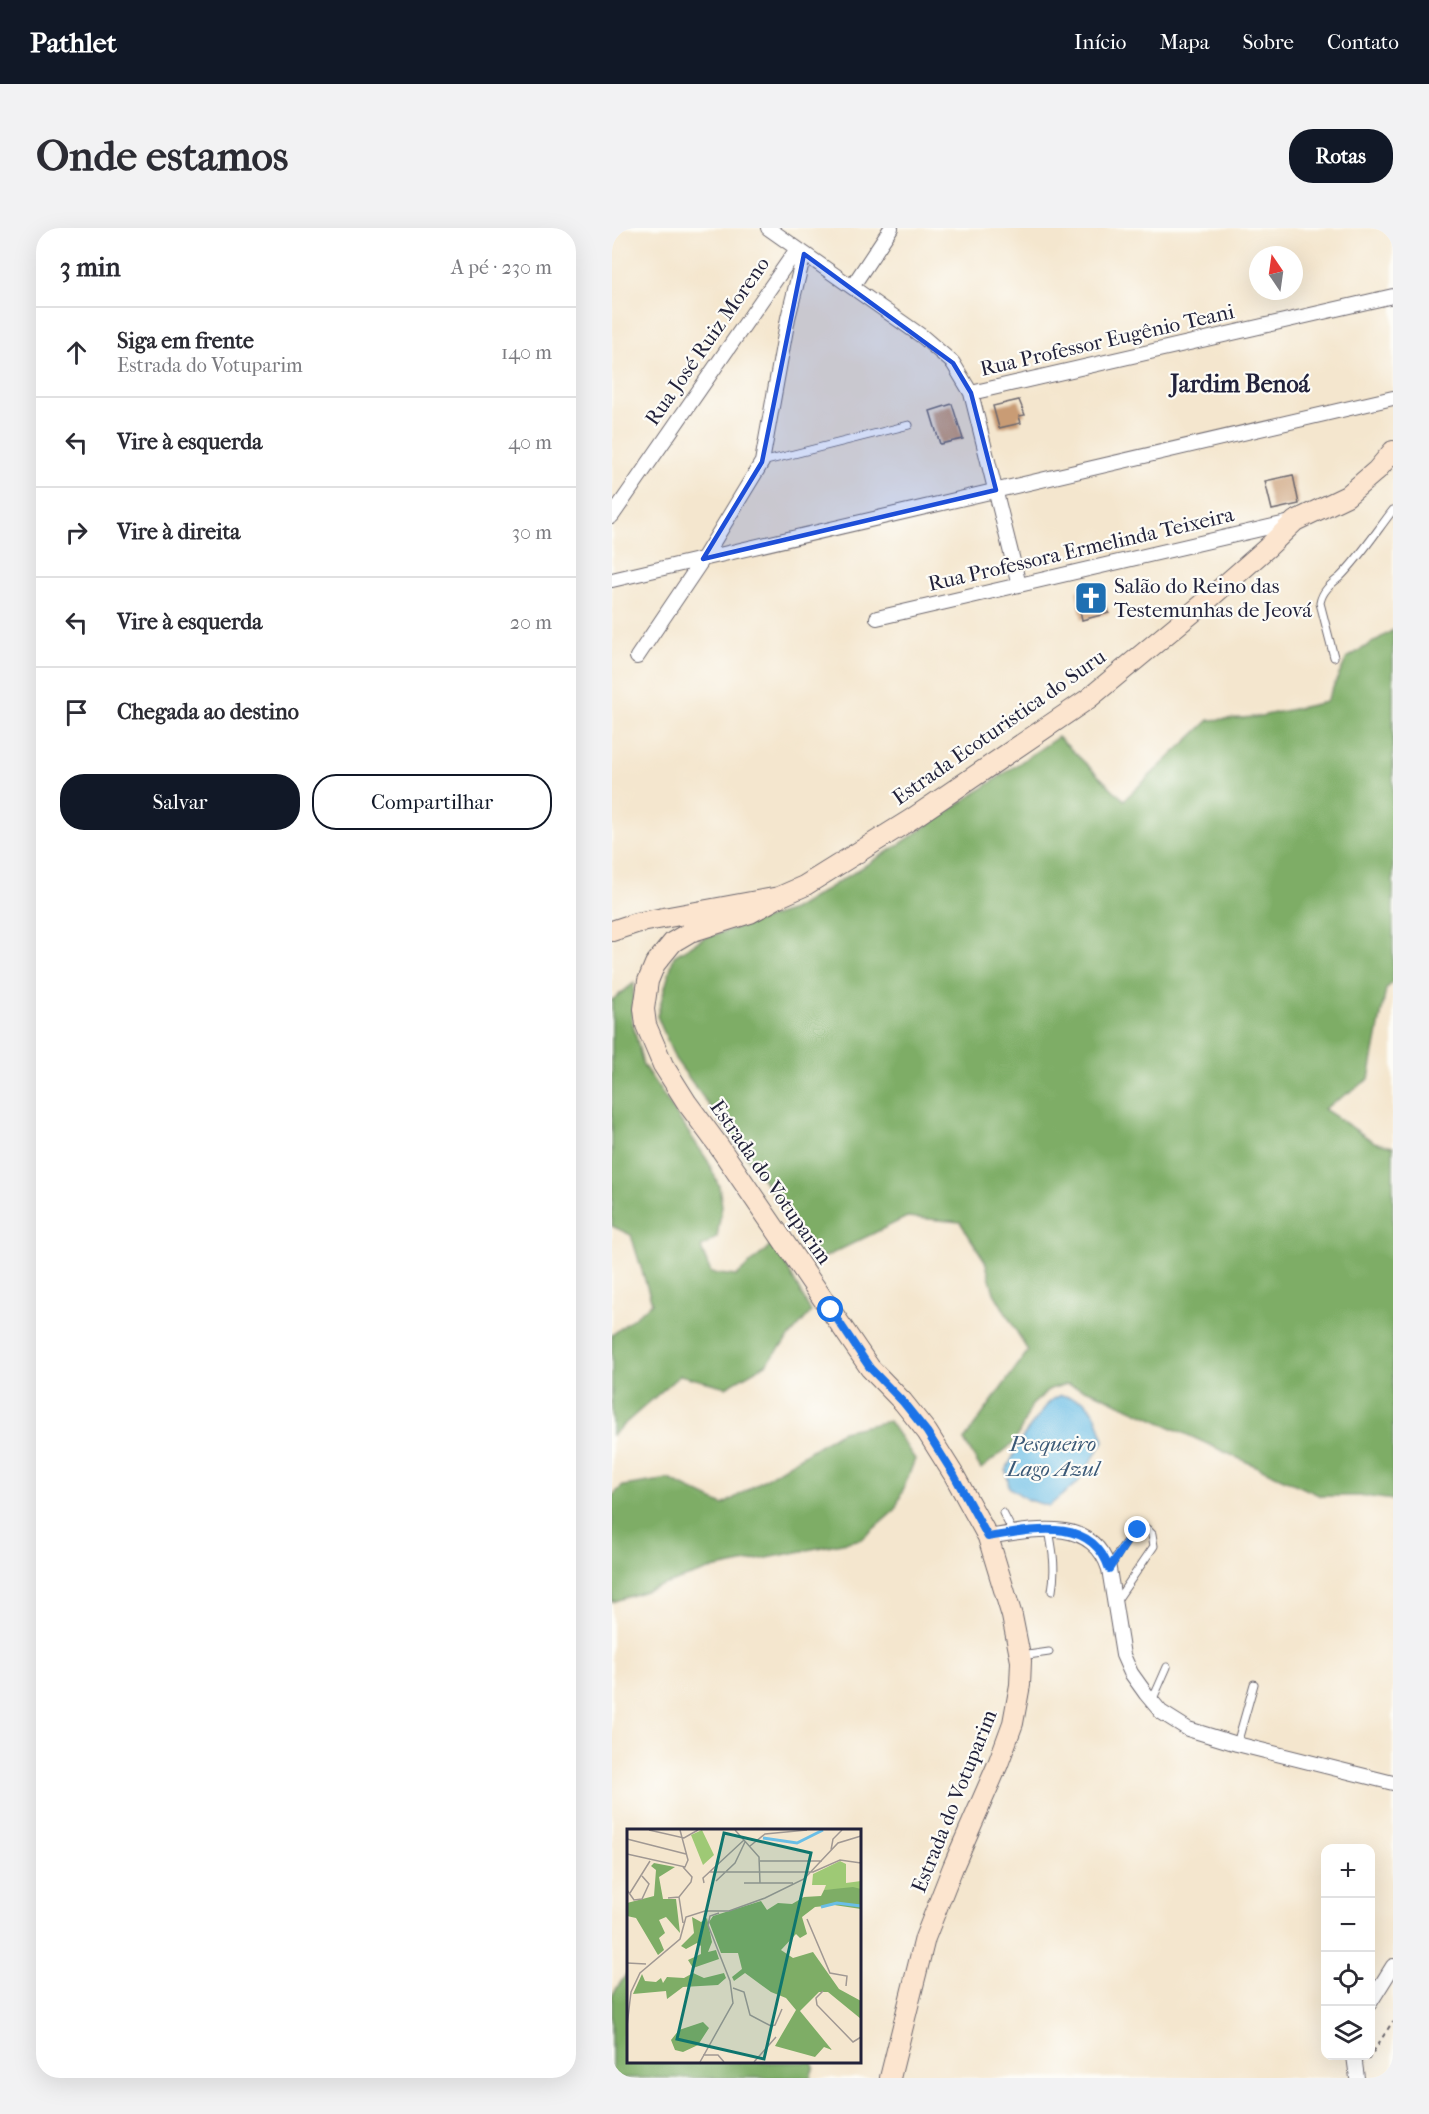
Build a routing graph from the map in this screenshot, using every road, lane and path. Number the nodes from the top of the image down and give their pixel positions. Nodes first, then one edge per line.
1 (768, 228) edge
2 (891, 228) edge
3 (800, 251) junction
4 (852, 287) junction
5 (1393, 296) edge
6 (972, 393) junction
7 (1393, 398) edge
8 (909, 425) dead end
9 (1393, 451) edge
10 (762, 462) junction
11 (996, 490) junction
12 (1393, 510) edge
13 (612, 516) edge
14 (1295, 521) junction
15 (703, 558) junction
16 (612, 580) edge
17 (1019, 585) junction
18 (877, 618) dead end
19 (637, 657) dead end
20 (1334, 657) dead end
21 (779, 897) junction
22 (612, 931) edge
23 (1004, 1513) dead end
24 (1049, 1530) junction
25 (1013, 1533) junction
26 (988, 1537) junction
27 (1109, 1569) junction
28 (1052, 1591) dead end
29 (1115, 1604) junction
30 (1049, 1652) dead end
31 (1020, 1656) junction
32 (1167, 1667) dead end
33 (1254, 1684) dead end
34 (1152, 1701) junction
35 (1237, 1744) junction
36 (1393, 1783) edge
37 (1393, 1966) edge
38 (1375, 1996) edge
39 (1393, 2021) edge
40 (1355, 2060) edge
41 (890, 2078) edge
42 (1357, 2078) edge

1 - 3 street
2 - 4 street
3 - 4 street
3 - 10 street
3 - 13 street, Rua José Ruiz Moreno
4 - 6 street
5 - 6 street, Rua Professor Eugênio Teani
6 - 11 street
7 - 11 street
8 - 10 lane
9 - 14 street, Estrada Ecoturistica do Suru
10 - 15 street
11 - 15 street
11 - 17 street
12 - 20 lane
14 - 17 street, Rua Professora Ermelinda Teixeira
14 - 21 street, Estrada Ecoturistica do Suru
15 - 16 street
15 - 19 street
17 - 18 street, Rua Professora Ermelinda Teixeira
21 - 22 street, Estrada Ecoturistica do Suru
21 - 26 street, Estrada do Votuparim
23 - 25 lane
24 - 25 street
24 - 27 street
24 - 28 lane
25 - 26 street
26 - 31 street, Estrada do Votuparim
27 - 29 street
27 - 29 lane
29 - 34 street
30 - 31 lane
31 - 41 street, Estrada do Votuparim
32 - 34 lane
33 - 35 lane
34 - 35 street
35 - 36 street
37 - 38 street
39 - 42 path
40 - 42 street

